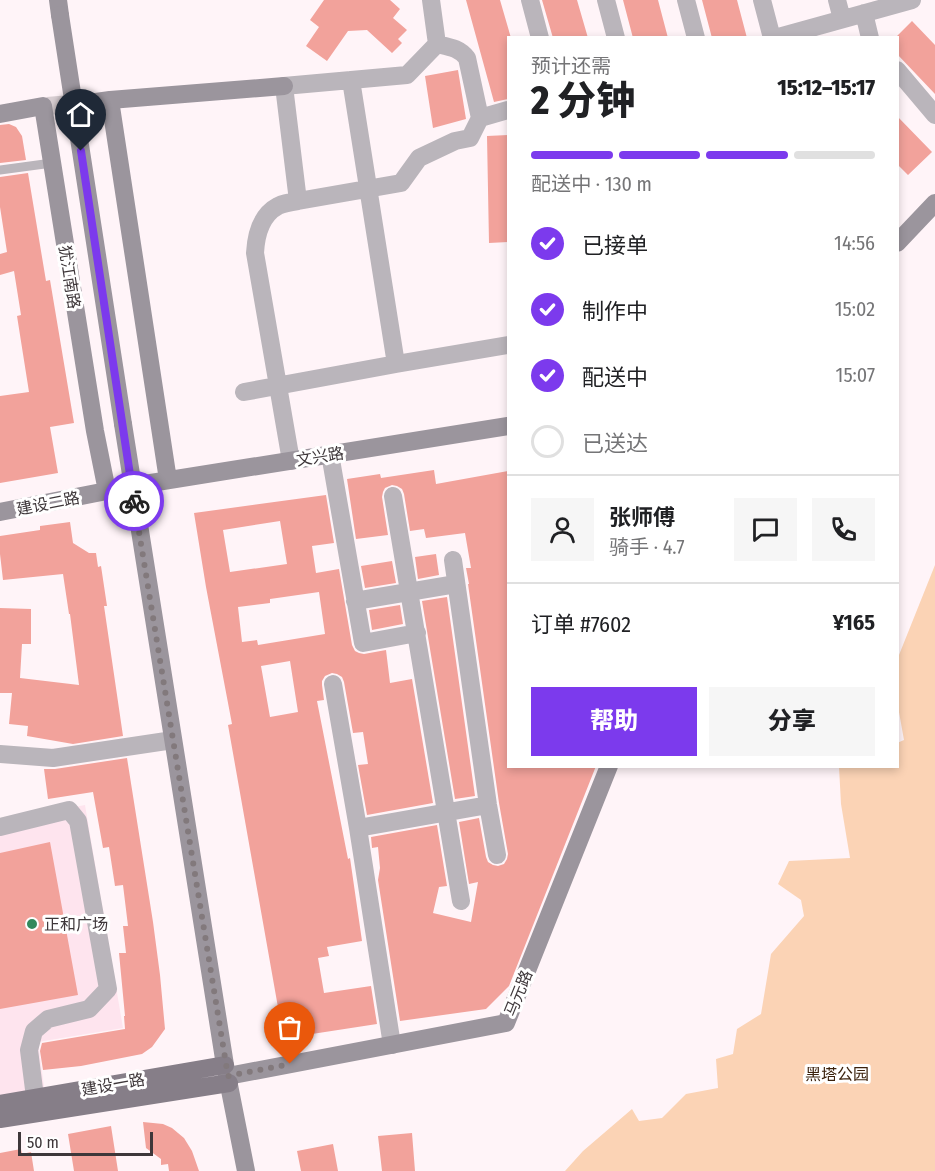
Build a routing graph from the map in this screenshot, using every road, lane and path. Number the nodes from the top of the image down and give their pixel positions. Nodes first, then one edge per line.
1 (431, 0) edge
2 (530, 0) edge
3 (606, 0) edge
4 (686, 0) edge
5 (762, 0) edge
6 (837, 0) edge
7 (912, 0) edge
8 (59, 7) edge
9 (864, 13) junction
10 (842, 19) junction
11 (794, 35) edge
12 (539, 36) edge
13 (615, 36) edge
14 (695, 36) edge
15 (772, 36) edge
16 (870, 36) edge
17 (437, 44) junction
18 (899, 72) edge
19 (351, 80) junction
20 (284, 86) junction
21 (507, 110) edge
22 (0, 114) edge
23 (935, 115) edge
24 (480, 118) junction
25 (52, 163) junction
26 (0, 170) edge
27 (369, 189) junction
28 (297, 201) junction
29 (935, 203) edge
30 (899, 241) edge
31 (507, 345) edge
32 (396, 364) junction
33 (277, 386) junction
34 (244, 392) dead end
35 (507, 426) edge
36 (330, 454) junction
37 (291, 461) junction
38 (168, 480) junction
39 (132, 486) junction
40 (107, 491) junction
41 (393, 496) dead end
42 (0, 512) edge
43 (453, 560) dead end
44 (456, 584) junction
45 (410, 592) junction
46 (355, 601) junction
47 (417, 633) junction
48 (333, 684) dead end
49 (173, 740) junction
50 (0, 754) edge
51 (608, 768) edge
52 (488, 805) junction
53 (447, 812) junction
54 (0, 827) edge
55 (358, 828) junction
56 (497, 855) dead end
57 (461, 901) dead end
58 (392, 1045) junction
59 (227, 1074) junction
60 (35, 1097) junction
61 (0, 1104) edge
62 (0, 1119) edge
63 (246, 1171) edge

1 - 17 street
2 - 12 street
3 - 13 street
4 - 14 street
5 - 15 street
6 - 10 street
7 - 9 street
8 - 39 street, bridge
9 - 10 street
9 - 16 street
10 - 11 street
17 - 19 street
17 - 24 street
18 - 23 street
19 - 20 street
19 - 27 street
20 - 28 street
20 - 38 street
21 - 24 street
22 - 25 street, 犹江南路
24 - 27 street
25 - 26 lane
25 - 40 street, 犹江南路
27 - 28 street
27 - 32 street
28 - 33 street
29 - 30 street
31 - 32 street
32 - 33 street
33 - 34 street
33 - 37 street
35 - 36 street, 文兴路
36 - 37 street, 文兴路
36 - 46 street
37 - 38 street, 文兴路
38 - 39 street, 文兴路
39 - 40 street, 建设二路
39 - 49 street
40 - 42 street, 建设二路
41 - 45 street
43 - 44 street
44 - 45 street
44 - 52 street
45 - 46 street
45 - 47 street
46 - 47 street
47 - 53 street
48 - 55 street
49 - 50 street
49 - 59 street
51 - 58 street, 马元路
52 - 53 street
52 - 56 street
53 - 55 street
53 - 57 street
54 - 60 street
55 - 58 street
58 - 59 street, 马元路
59 - 60 main road, 建设一路
59 - 62 main road
59 - 63 street
60 - 61 main road, 建设一路

